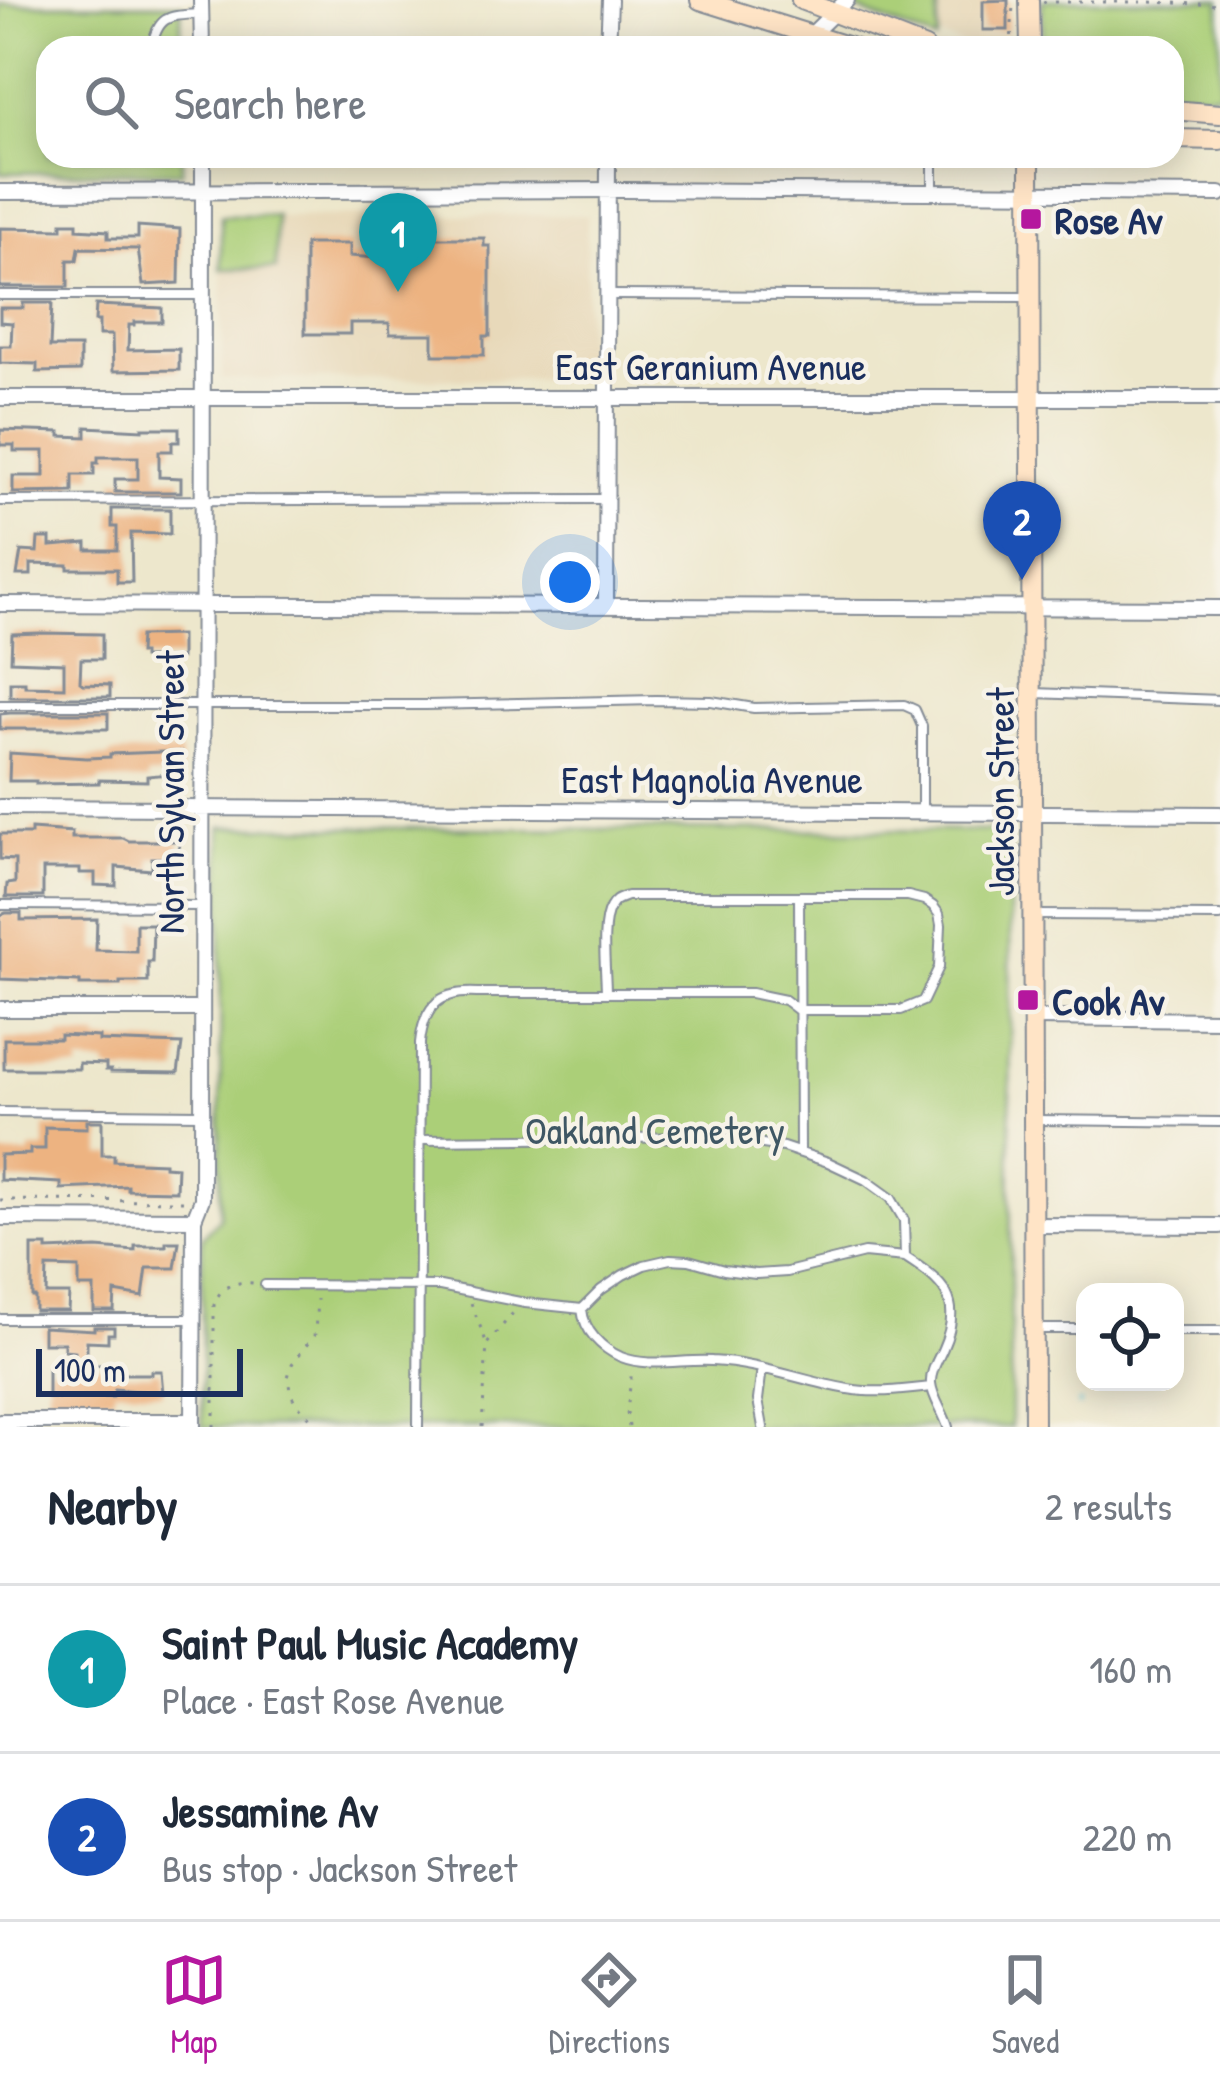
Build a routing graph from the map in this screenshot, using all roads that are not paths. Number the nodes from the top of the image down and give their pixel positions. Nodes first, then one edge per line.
1 (610, 0) edge
2 (700, 0) edge
3 (801, 0) edge
4 (1024, 1) edge
5 (841, 6) edge
6 (201, 7) edge
7 (812, 34) junction
8 (155, 36) edge
9 (608, 36) edge
10 (818, 36) edge
11 (901, 36) edge
12 (1028, 36) edge
13 (1184, 111) edge
14 (1220, 114) edge
15 (1184, 139) edge
16 (1220, 140) edge
17 (203, 168) edge
18 (608, 168) edge
19 (933, 168) edge
20 (1031, 175) edge
21 (608, 190) junction
22 (0, 192) edge
23 (203, 192) junction
24 (933, 192) junction
25 (1220, 194) edge
26 (0, 295) edge
27 (203, 295) junction
28 (608, 295) junction
29 (1030, 297) junction
30 (1031, 397) junction
31 (0, 398) edge
32 (203, 398) junction
33 (1220, 398) edge
34 (607, 399) junction
35 (607, 499) junction
36 (0, 501) edge
37 (203, 501) junction
38 (0, 604) edge
39 (203, 604) junction
40 (607, 604) junction
41 (1032, 605) junction
42 (1220, 608) edge
43 (1032, 693) junction
44 (1220, 700) edge
45 (203, 704) junction
46 (0, 705) edge
47 (0, 807) edge
48 (203, 809) junction
49 (922, 811) junction
50 (1032, 812) junction
51 (1220, 814) edge
52 (800, 896) junction
53 (0, 905) edge
54 (203, 906) junction
55 (1033, 915) junction
56 (1220, 916) edge
57 (606, 993) junction
58 (0, 1010) edge
59 (201, 1010) junction
60 (798, 1010) junction
61 (1033, 1018) junction
62 (1220, 1020) edge
63 (0, 1112) edge
64 (201, 1114) junction
65 (1033, 1120) junction
66 (1220, 1122) edge
67 (420, 1140) junction
68 (800, 1152) junction
69 (191, 1212) junction
70 (0, 1218) edge
71 (1034, 1225) junction
72 (1220, 1226) edge
73 (905, 1257) junction
74 (265, 1285) road end
75 (420, 1288) junction
76 (582, 1309) junction
77 (0, 1319) edge
78 (195, 1319) junction
79 (1034, 1329) junction
80 (1076, 1329) edge
81 (1184, 1331) edge
82 (1220, 1331) edge
83 (762, 1368) junction
84 (931, 1388) junction
85 (0, 1420) edge
86 (193, 1424) edge
87 (418, 1427) edge
88 (763, 1427) edge
89 (948, 1427) edge
90 (1034, 1427) edge

1 - 9 street
2 - 7 street
3 - 5 street
4 - 12 street
5 - 7 street
5 - 11 street
6 - 8 lane
7 - 10 street
13 - 14 street
15 - 16 street
17 - 23 street, North Sylvan Street
18 - 21 street
19 - 24 lane
20 - 24 street
20 - 25 street
20 - 29 street, Jackson Street
21 - 23 street
21 - 24 street
21 - 28 street
22 - 23 street
23 - 27 street, North Sylvan Street
26 - 27 lane
27 - 32 street, North Sylvan Street
28 - 29 lane
28 - 34 street
29 - 30 street, Jackson Street
30 - 33 street, East Geranium Avenue
30 - 34 street, East Geranium Avenue
30 - 41 street, Jackson Street
31 - 32 street, East Geranium Avenue
32 - 34 street, East Geranium Avenue
32 - 37 street, North Sylvan Street
34 - 35 street
35 - 37 lane
35 - 40 street
36 - 37 lane
37 - 39 street, North Sylvan Street
38 - 39 street
39 - 40 street
39 - 45 street, North Sylvan Street
40 - 41 street
41 - 42 street
41 - 43 street, Jackson Street
43 - 44 lane
43 - 50 street, Jackson Street
45 - 46 lane
45 - 48 street, North Sylvan Street
45 - 49 lane
47 - 48 street, East Magnolia Avenue
48 - 49 street, East Magnolia Avenue
48 - 54 street, North Sylvan Street
49 - 50 street, East Magnolia Avenue
50 - 51 street, East Magnolia Avenue
50 - 55 street, Jackson Street
52 - 57 lane
52 - 60 lane
52 - 60 lane
53 - 54 lane
54 - 59 street, North Sylvan Street
55 - 56 lane
55 - 61 street, Jackson Street
57 - 60 lane
57 - 67 lane
58 - 59 street
59 - 64 street, North Sylvan Street
60 - 68 lane
61 - 62 street
61 - 65 street, Jackson Street
63 - 64 lane
64 - 69 street, North Sylvan Street
65 - 66 lane
65 - 71 street, Jackson Street
67 - 68 lane
67 - 75 lane
68 - 73 lane
69 - 70 street
69 - 78 street, North Sylvan Street
71 - 72 street
71 - 79 street, Jackson Street
73 - 76 lane
73 - 84 lane
74 - 75 lane
75 - 76 lane
75 - 87 lane
76 - 83 lane
77 - 78 lane
78 - 86 street, North Sylvan Street
79 - 80 lane
79 - 90 street, Jackson Street
81 - 82 lane
83 - 84 lane
83 - 88 lane
84 - 89 lane
85 - 86 street

